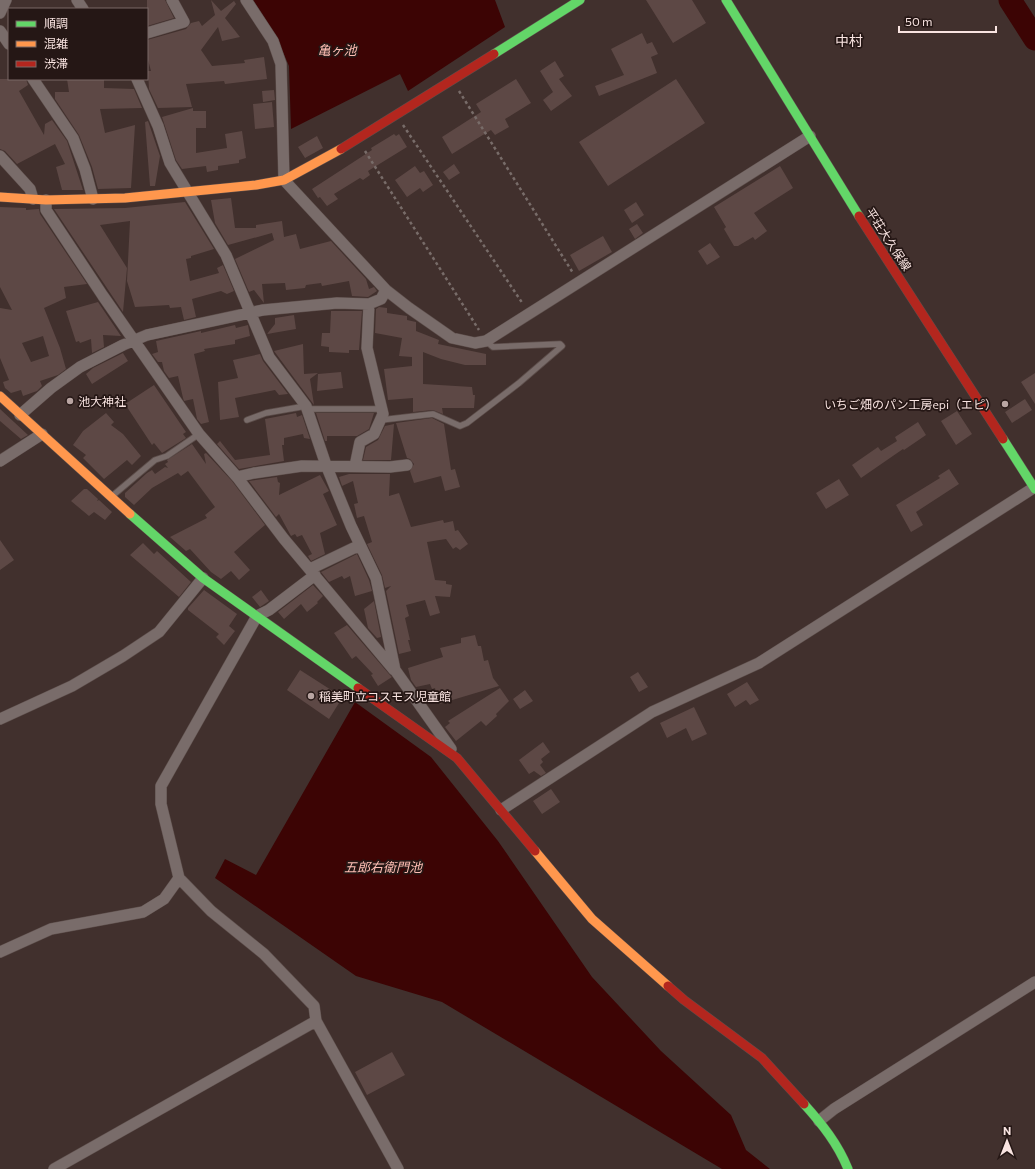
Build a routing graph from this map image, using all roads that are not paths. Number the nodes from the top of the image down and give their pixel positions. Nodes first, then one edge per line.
1 (172, 0) edge
2 (246, 0) edge
3 (580, 0) edge
4 (726, 0) edge
5 (0, 31) edge
6 (148, 33) edge
7 (8, 43) edge
8 (34, 80) edge
9 (137, 80) edge
10 (810, 136) junction
11 (0, 156) edge
12 (284, 180) junction
13 (188, 191) junction
14 (0, 197) edge
15 (33, 199) junction
16 (93, 199) junction
17 (46, 200) junction
18 (386, 290) junction
19 (369, 304) junction
20 (250, 314) junction
21 (135, 340) junction
22 (486, 341) junction
23 (0, 396) edge
24 (306, 408) junction
25 (381, 414) junction
26 (20, 415) junction
27 (247, 420) dead end
28 (42, 434) junction
29 (199, 434) junction
30 (0, 462) edge
31 (326, 465) junction
32 (407, 465) dead end
33 (356, 466) junction
34 (237, 477) junction
35 (1035, 488) edge
36 (110, 497) junction
37 (360, 545) junction
38 (312, 572) junction
39 (203, 578) junction
40 (257, 616) junction
41 (394, 670) junction
42 (0, 719) edge
43 (457, 758) junction
44 (501, 810) junction
45 (179, 878) junction
46 (0, 952) edge
47 (1035, 982) edge
48 (316, 1021) junction
49 (819, 1122) junction
50 (54, 1169) edge
51 (398, 1169) edge
52 (848, 1169) edge

1 - 6 street
2 - 12 street
3 - 12 street
4 - 10 street, 平荘大久保線
5 - 7 street
8 - 16 street
9 - 13 street
10 - 22 street
10 - 35 street, 平荘大久保線
11 - 15 street
12 - 13 street
12 - 18 street
13 - 16 street
13 - 20 street
14 - 15 street
15 - 17 street
16 - 17 street
17 - 21 street
18 - 19 street
18 - 22 street
19 - 20 street
19 - 25 street
20 - 21 street
20 - 24 street
21 - 26 street
21 - 29 street
22 - 25 lane
23 - 26 street
24 - 25 lane
24 - 27 lane
24 - 31 street
25 - 33 street
26 - 28 street
28 - 30 street
28 - 36 street
29 - 34 street
29 - 36 lane
31 - 33 street
31 - 34 street
31 - 37 street
32 - 33 street
34 - 38 street
35 - 44 street
36 - 39 street
37 - 38 street
37 - 41 street
38 - 40 street
38 - 41 street
39 - 40 street
39 - 42 street
40 - 43 street
40 - 45 street
41 - 43 street
43 - 44 street
44 - 49 street
45 - 46 street
45 - 48 street
47 - 49 street
48 - 50 street
48 - 51 street
49 - 52 street

